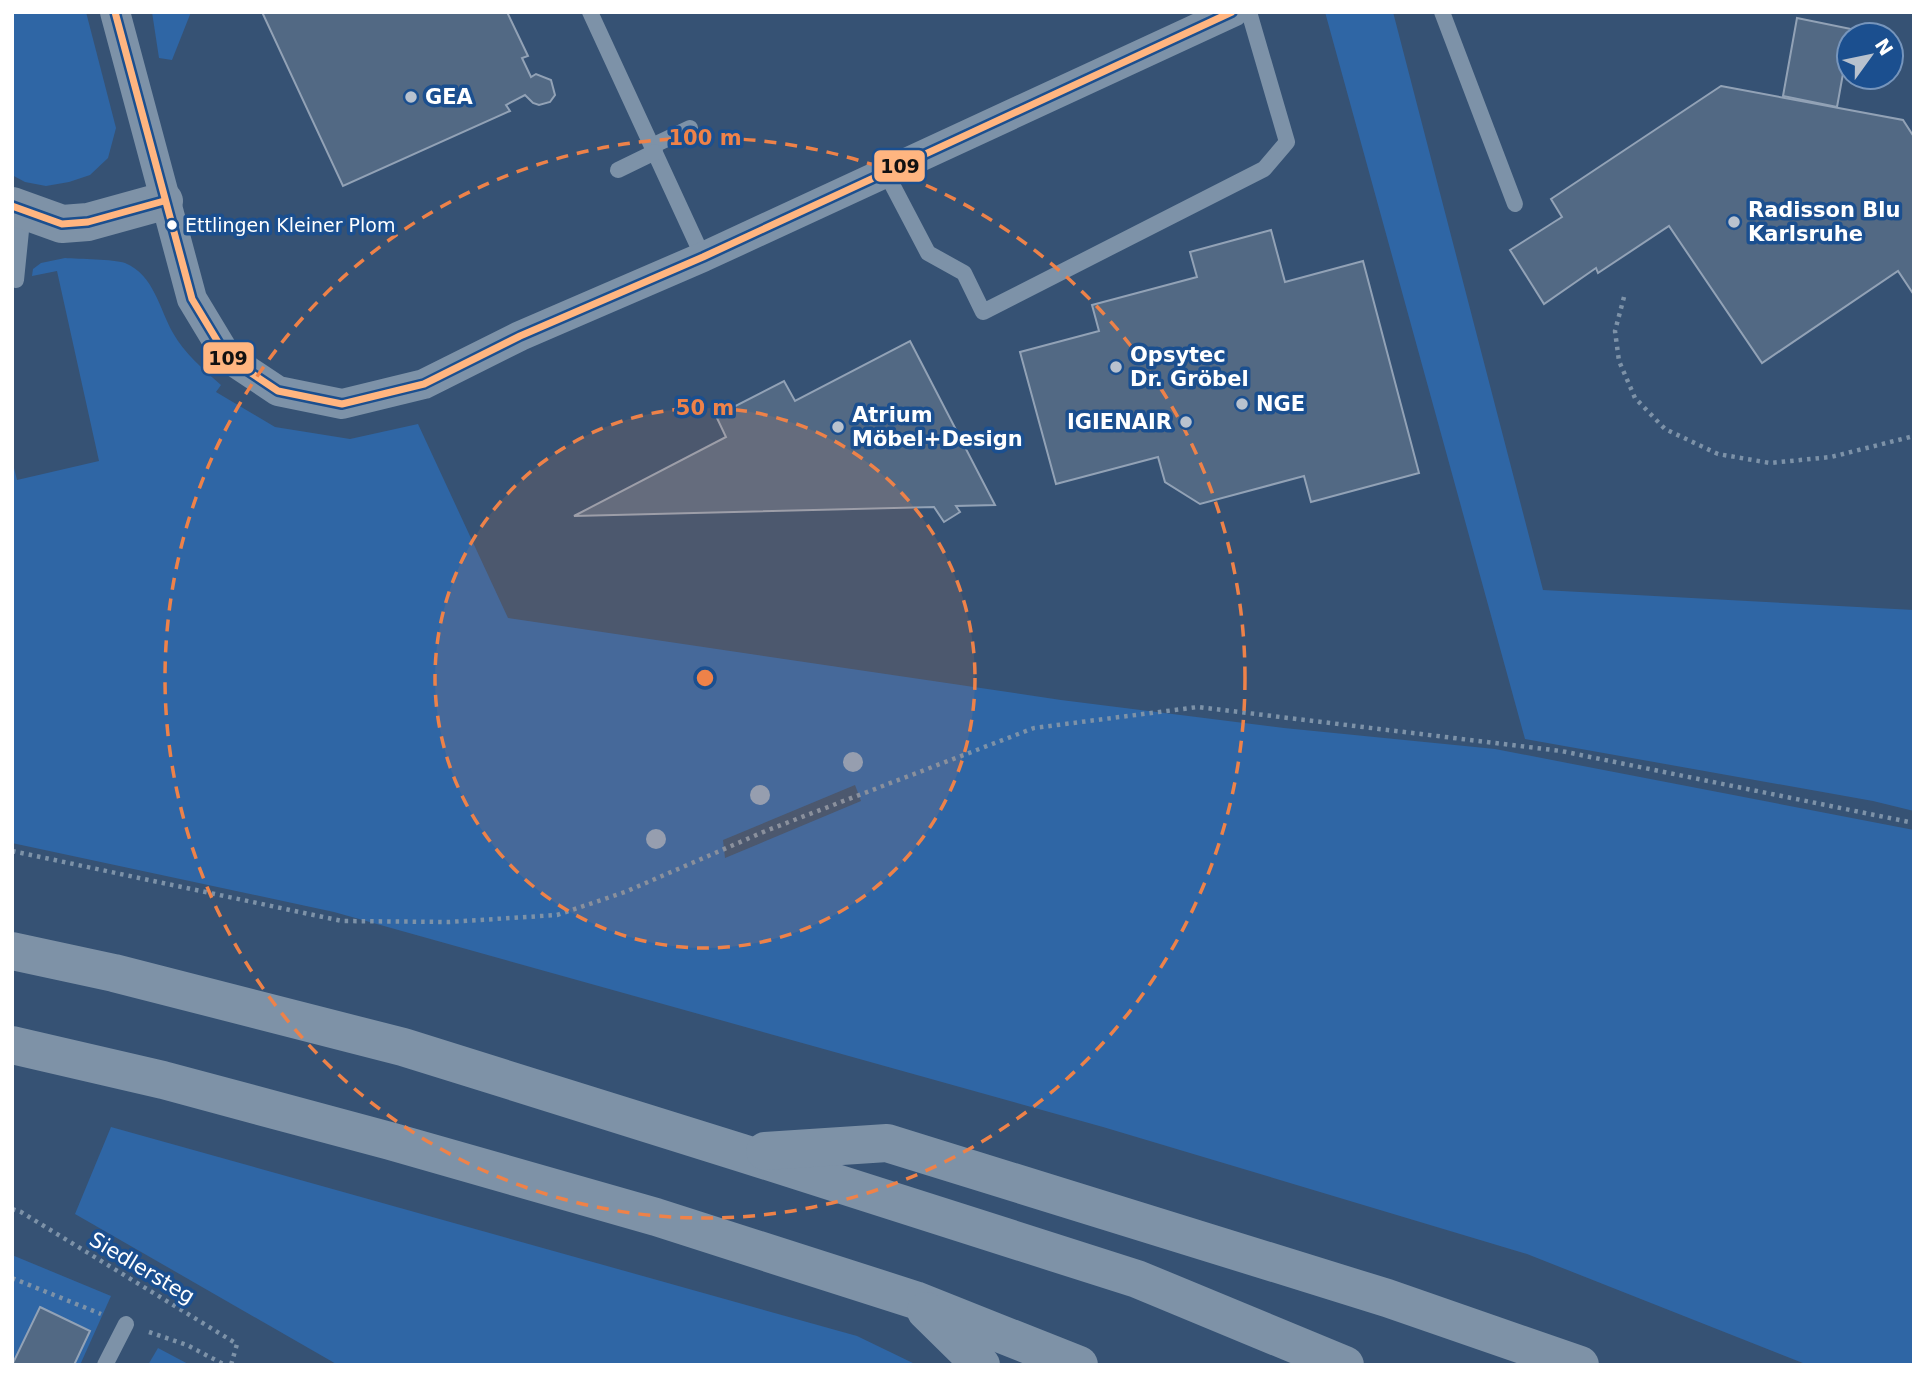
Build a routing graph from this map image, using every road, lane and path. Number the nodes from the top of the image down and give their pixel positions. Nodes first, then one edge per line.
1 (115, 12) edge
2 (590, 12) edge
3 (1233, 12) edge
4 (1249, 12) edge
5 (1442, 12) edge
6 (690, 128) dead end
7 (653, 149) junction
8 (618, 170) dead end
9 (885, 172) junction
10 (164, 201) junction
11 (1515, 204) dead end
12 (18, 208) edge
13 (704, 257) junction
14 (16, 280) dead end
15 (1624, 297) dead end
16 (1914, 436) edge
17 (1914, 823) edge
18 (12, 851) edge
19 (12, 951) edge
20 (12, 1045) edge
21 (742, 1153) junction
22 (12, 1209) edge
23 (12, 1278) edge
24 (915, 1300) junction
25 (126, 1324) junction
26 (105, 1365) edge
27 (225, 1365) edge
28 (231, 1365) edge
29 (981, 1365) edge
30 (1079, 1365) edge
31 (1345, 1365) edge
32 (1580, 1365) edge

1 - 10 street
2 - 7 lane
3 - 9 street
4 - 9 lane
5 - 11 lane
6 - 7 lane
7 - 8 lane
7 - 13 lane
9 - 13 street
10 - 12 highway
10 - 13 street
12 - 14 lane
15 - 16 path
17 - 18 path
19 - 21 highway
20 - 24 highway
21 - 31 highway
21 - 32 highway
22 - 28 path, Siedlersteg
23 - 25 path
24 - 29 highway
24 - 30 highway
25 - 26 lane
25 - 27 path

